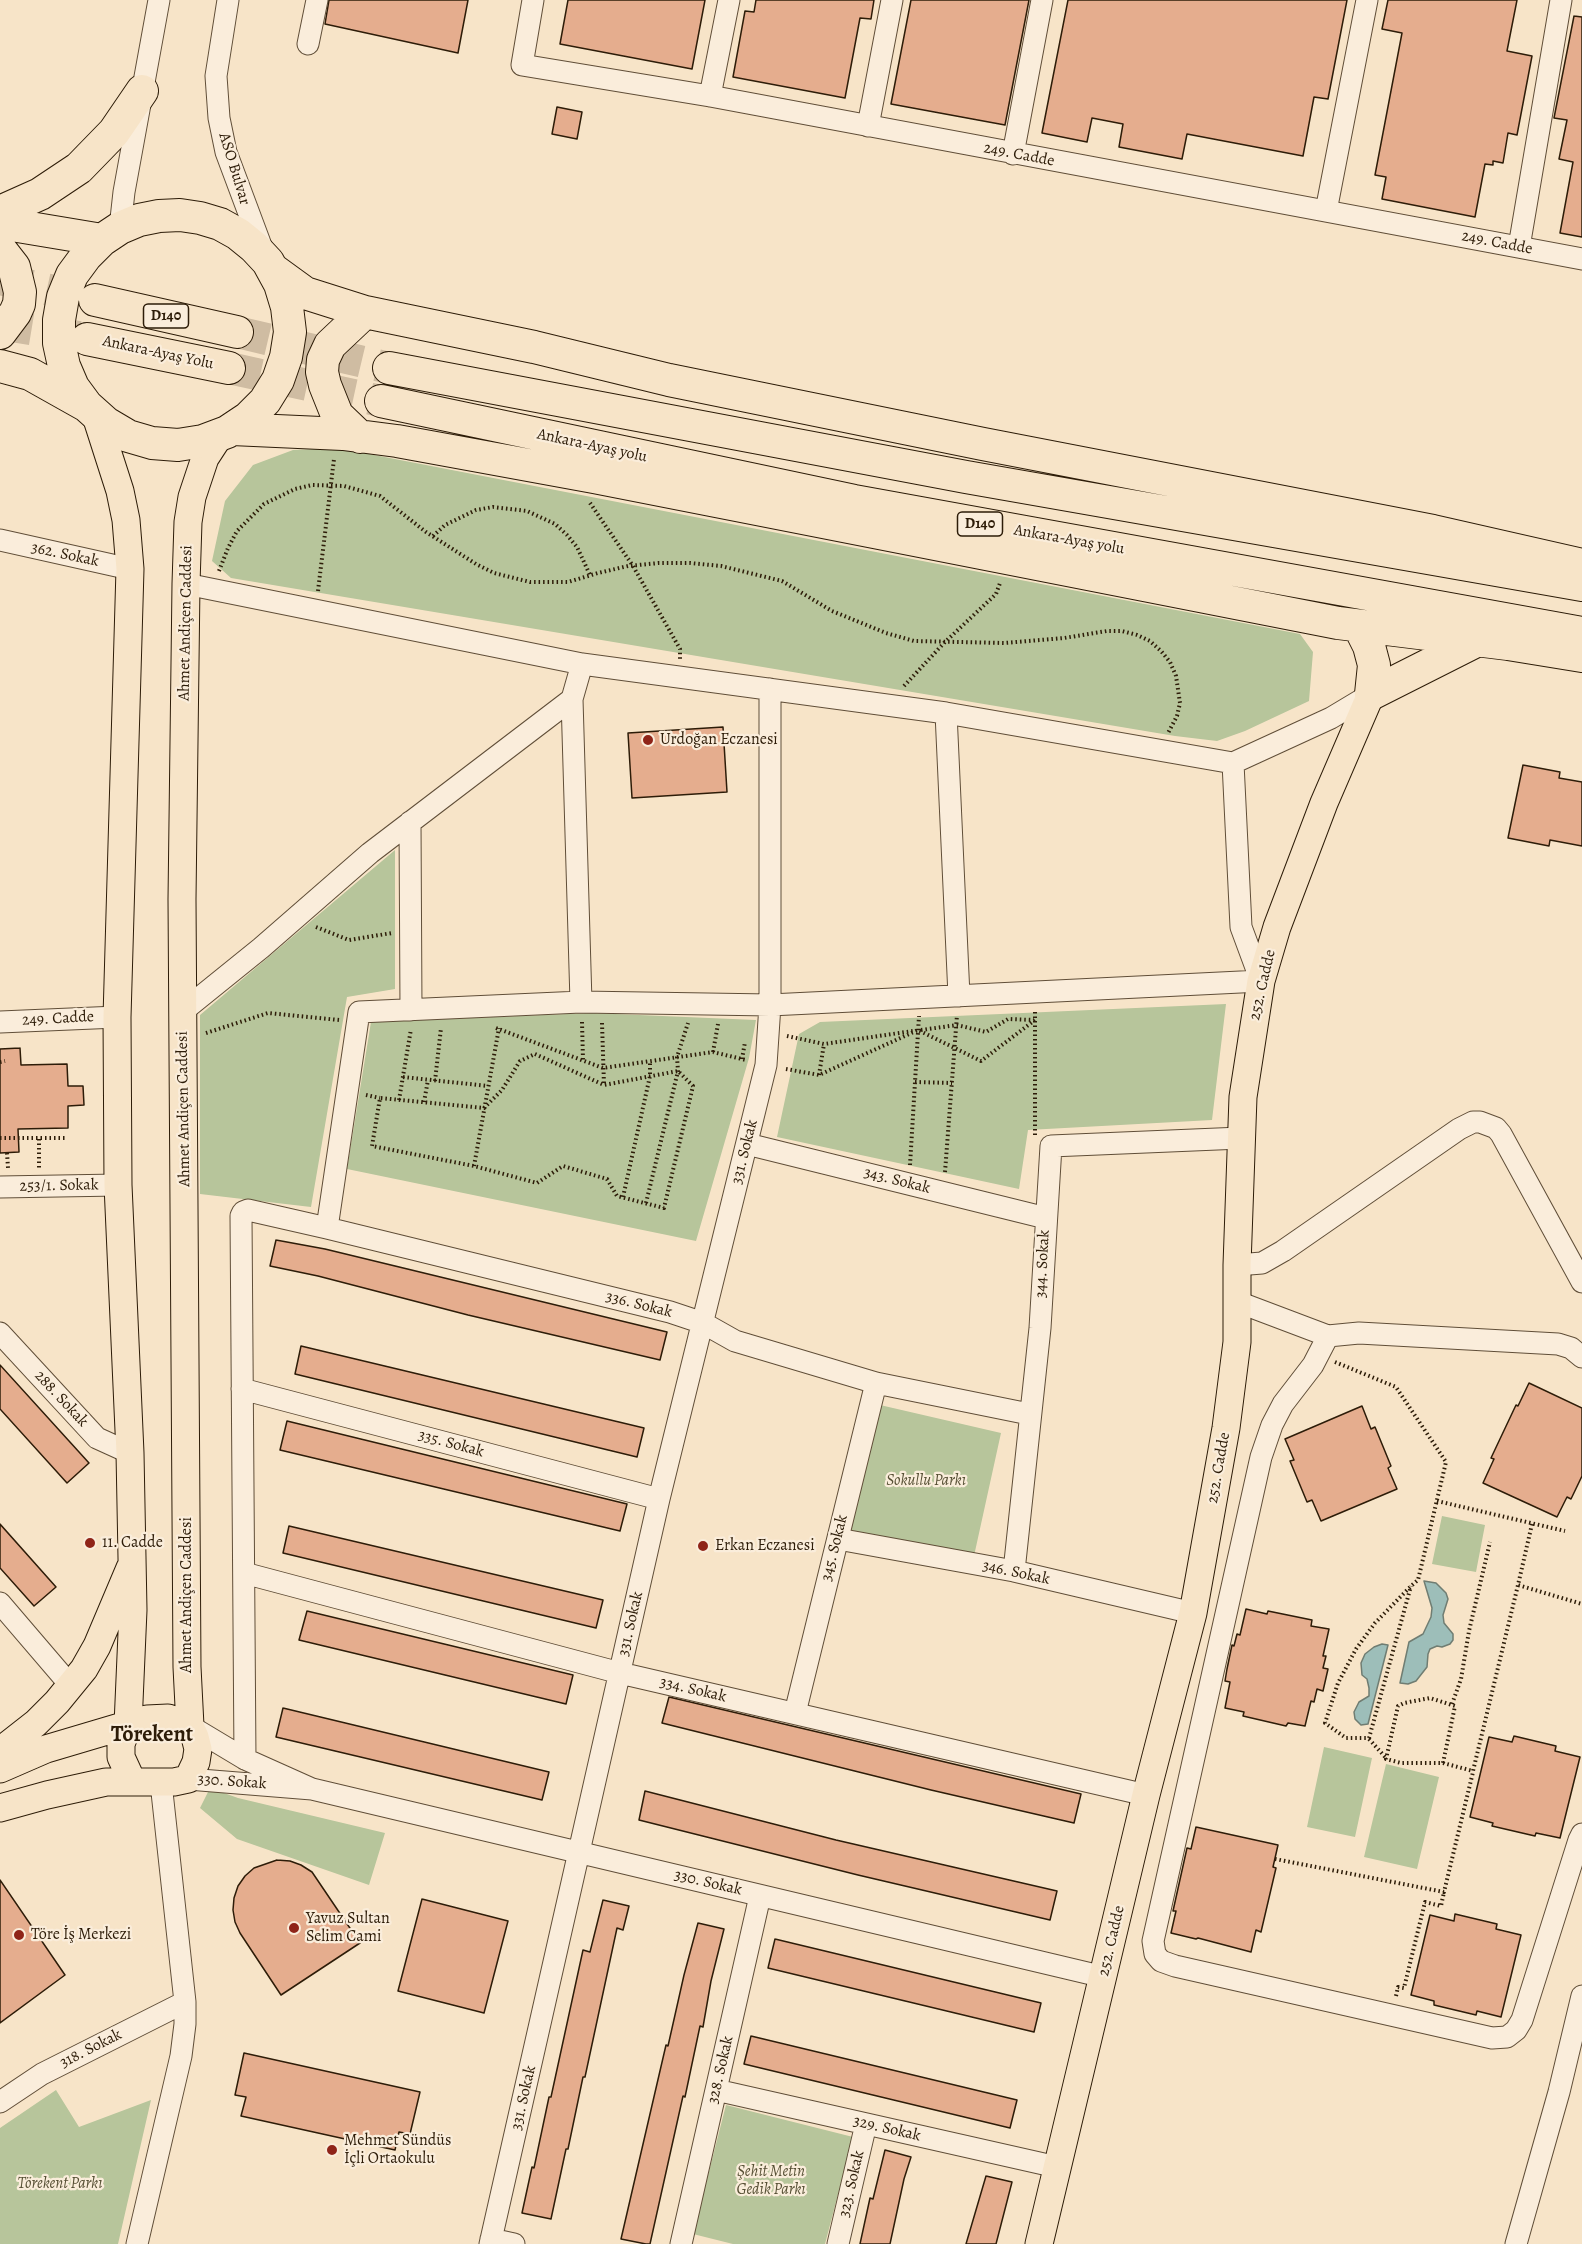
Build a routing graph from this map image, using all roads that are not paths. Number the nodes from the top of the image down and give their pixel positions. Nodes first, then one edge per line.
1 (159, 0) edge
2 (228, 0) edge
3 (317, 0) edge
4 (533, 0) edge
5 (729, 0) edge
6 (892, 0) edge
7 (1042, 0) edge
8 (1367, 0) edge
9 (1561, 0) edge
10 (308, 44) dead end
11 (142, 91) junction
12 (710, 96) junction
13 (868, 126) junction
14 (1013, 154) junction
15 (1326, 211) junction
16 (0, 212) edge
17 (0, 223) edge
18 (111, 234) junction
19 (1519, 247) junction
20 (0, 249) edge
21 (1582, 259) edge
22 (270, 266) junction
23 (95, 300) tunnel mouth
24 (365, 312) junction
25 (237, 332) tunnel mouth
26 (0, 333) edge
27 (87, 339) tunnel mouth
28 (0, 366) edge
29 (230, 368) tunnel mouth
30 (389, 368) tunnel mouth
31 (381, 401) tunnel mouth
32 (91, 409) junction
33 (226, 432) junction
34 (348, 435) junction
35 (0, 540) edge
36 (1582, 565) edge
37 (130, 569) junction
38 (186, 584) junction
39 (1582, 585) edge
40 (1359, 626) junction
41 (1582, 633) edge
42 (1478, 640) junction
43 (1582, 656) edge
44 (582, 664) junction
45 (770, 689) junction
46 (1371, 694) junction
47 (572, 699) junction
48 (946, 713) junction
49 (1233, 763) junction
50 (410, 822) junction
51 (1261, 981) junction
52 (959, 996) junction
53 (591, 1002) junction
54 (770, 1005) junction
55 (183, 1011) junction
56 (117, 1017) junction
57 (411, 1017) junction
58 (0, 1022) edge
59 (1241, 1138) junction
60 (747, 1144) junction
61 (118, 1185) junction
62 (0, 1187) edge
63 (1046, 1218) junction
64 (327, 1228) junction
65 (1237, 1265) junction
66 (1582, 1282) edge
67 (1238, 1302) junction
68 (703, 1323) junction
69 (0, 1333) edge
70 (1328, 1336) junction
71 (1582, 1357) edge
72 (876, 1383) junction
73 (242, 1389) junction
74 (1029, 1414) junction
75 (130, 1453) junction
76 (659, 1499) junction
77 (838, 1539) junction
78 (131, 1564) junction
79 (1014, 1571) junction
80 (243, 1573) junction
81 (0, 1603) edge
82 (1193, 1613) junction
83 (620, 1672) junction
84 (71, 1686) junction
85 (795, 1713) junction
86 (128, 1725) junction
87 (190, 1726) junction
88 (0, 1751) edge
89 (245, 1759) junction
90 (0, 1769) edge
91 (188, 1779) junction
92 (132, 1781) junction
93 (161, 1783) junction
94 (312, 1789) junction
95 (1146, 1795) junction
96 (0, 1808) edge
97 (1582, 1834) edge
98 (580, 1853) junction
99 (760, 1896) junction
100 (1104, 1977) junction
101 (1582, 1996) edge
102 (185, 2002) junction
103 (716, 2090) junction
104 (0, 2102) edge
105 (866, 2124) junction
106 (1057, 2168) junction
107 (491, 2241) edge
108 (137, 2244) edge
109 (514, 2244) edge
110 (681, 2244) edge
111 (838, 2244) edge
112 (1039, 2244) edge
113 (1516, 2244) edge

1 - 11 street
2 - 22 street, ASO Bulvar
3 - 10 street
4 - 12 street, 249. Cadde
5 - 12 street
6 - 13 street
7 - 14 street
8 - 15 street
9 - 19 street
11 - 16 highway
11 - 18 street
12 - 13 street, 249. Cadde
13 - 14 street, 249. Cadde
14 - 15 street, 249. Cadde
15 - 19 street, 249. Cadde
17 - 18 highway
18 - 22 highway
18 - 32 highway
19 - 21 street, 249. Cadde
20 - 26 highway
22 - 24 highway
22 - 33 highway
23 - 25 highway, D140
24 - 34 highway
24 - 36 highway
27 - 29 highway, Ankara-Ayaş Yolu / D140
28 - 32 highway
30 - 39 highway
31 - 41 highway, Ankara-Ayaş yolu / D140
32 - 33 highway
32 - 37 main road
33 - 34 highway
33 - 38 main road, Ahmet Andiçen Caddesi
34 - 40 highway
35 - 37 street, 362. Sokak
37 - 56 main road
38 - 44 street
38 - 55 main road, Ahmet Andiçen Caddesi
40 - 42 highway
40 - 46 highway
42 - 43 highway
42 - 46 highway
44 - 45 street
44 - 47 street
45 - 48 street
45 - 54 street, 331. Sokak
46 - 49 street
46 - 51 main road, 252. Cadde
47 - 50 street
47 - 53 street
48 - 49 street
48 - 52 street
49 - 51 street
50 - 55 street
50 - 57 street
51 - 52 street
51 - 59 main road, 252. Cadde
52 - 54 street
53 - 54 street
53 - 57 street
54 - 60 street, 331. Sokak
55 - 87 main road, Ahmet Andiçen Caddesi
56 - 58 street, 249. Cadde
56 - 61 main road
57 - 64 street
59 - 63 street, 344. Sokak
59 - 65 main road, 252. Cadde
60 - 63 street, 343. Sokak
60 - 68 street, 331. Sokak
61 - 62 street, 253/1. Sokak
61 - 75 main road
63 - 74 street, 344. Sokak
64 - 68 street, 336. Sokak
64 - 73 street, 336. Sokak
65 - 66 street
65 - 67 main road, 252. Cadde
67 - 70 street
67 - 82 main road, 252. Cadde
68 - 72 street, 336. Sokak
68 - 76 street, 331. Sokak
69 - 75 street, 288. Sokak
70 - 71 street
70 - 97 street
72 - 74 street, 336. Sokak
72 - 77 street, 345. Sokak
73 - 76 street, 335. Sokak
73 - 80 street
74 - 79 street, 344. Sokak
75 - 78 main road
76 - 83 street, 331. Sokak
77 - 79 street, 346. Sokak
77 - 85 street, 345. Sokak
78 - 84 main road
78 - 86 main road
79 - 82 street, 346. Sokak
80 - 83 street, 334. Sokak
80 - 89 street
81 - 84 street
82 - 95 main road, 252. Cadde
83 - 85 street, 334. Sokak
83 - 98 street, 331. Sokak
84 - 88 main road
85 - 95 street, 334. Sokak
86 - 87 main road
86 - 90 main road
86 - 92 main road
87 - 89 street, 330. Sokak
87 - 91 main road
89 - 94 street, 330. Sokak
91 - 93 main road
91 - 94 street, 330. Sokak
92 - 93 main road
92 - 96 main road
93 - 102 street
94 - 98 street, 330. Sokak
95 - 100 main road, 252. Cadde
98 - 99 street, 330. Sokak
98 - 107 street, 331. Sokak
99 - 100 street, 330. Sokak
99 - 103 street, 328. Sokak
100 - 106 main road, 252. Cadde
101 - 113 street
102 - 104 street, 318. Sokak
102 - 108 street
103 - 105 street, 329. Sokak
103 - 110 street, 328. Sokak
105 - 106 street, 329. Sokak
105 - 111 street, 323. Sokak
106 - 112 main road, 252. Cadde
107 - 109 street

